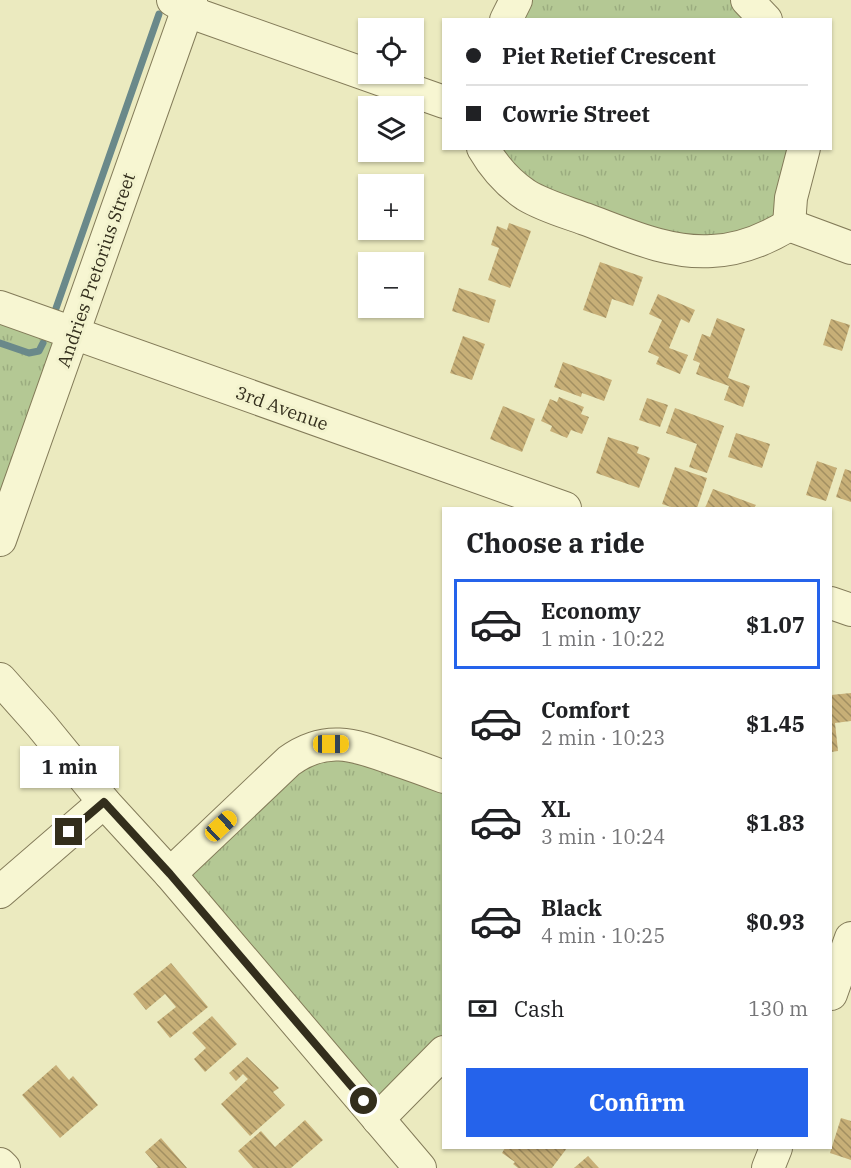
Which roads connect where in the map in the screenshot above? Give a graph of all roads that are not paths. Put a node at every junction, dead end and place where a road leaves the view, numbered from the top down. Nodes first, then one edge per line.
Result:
1 (516, 0) edge
2 (747, 0) edge
3 (184, 3) edge
4 (507, 18) edge
5 (764, 18) edge
6 (442, 101) edge
7 (484, 150) edge
8 (803, 150) edge
9 (789, 225) junction
10 (851, 248) edge
11 (0, 307) edge
12 (73, 334) junction
13 (562, 507) edge
14 (0, 540) edge
15 (832, 603) edge
16 (851, 610) edge
17 (0, 680) edge
18 (442, 776) edge
19 (104, 802) junction
20 (170, 874) junction
21 (0, 892) edge
22 (851, 938) edge
23 (832, 991) edge
24 (442, 1054) edge
25 (378, 1119) junction
26 (776, 1149) edge
27 (0, 1164) edge
28 (4, 1168) edge
29 (420, 1168) edge
30 (768, 1168) edge

1 - 4 street
2 - 5 street
3 - 6 street
3 - 12 street, Andries Pretorius Street
7 - 9 street
8 - 9 street
9 - 10 street
11 - 12 street, 3rd Avenue
12 - 13 street, 3rd Avenue
12 - 14 street, Andries Pretorius Street
15 - 16 street
17 - 19 street
18 - 20 street
19 - 20 street
19 - 21 street
20 - 25 street
22 - 23 street
24 - 25 street
25 - 29 street
26 - 30 street
27 - 28 street

